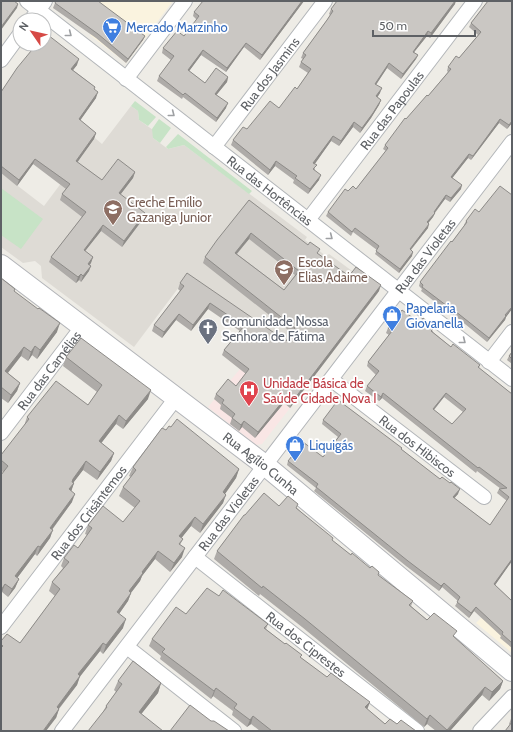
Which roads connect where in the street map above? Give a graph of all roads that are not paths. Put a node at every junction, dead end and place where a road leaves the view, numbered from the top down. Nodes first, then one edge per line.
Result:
1 (27, 1) edge
2 (185, 1) edge
3 (325, 1) edge
4 (475, 1) edge
5 (38, 10) edge
6 (12, 45) edge
7 (1, 60) edge
8 (126, 78) junction
9 (512, 142) edge
10 (214, 147) junction
11 (308, 220) junction
12 (1, 265) edge
13 (399, 291) junction
14 (82, 327) junction
15 (512, 332) edge
16 (489, 362) junction
17 (512, 379) edge
18 (332, 380) junction
19 (176, 398) junction
20 (1, 433) edge
21 (266, 466) junction
22 (484, 497) dead end
23 (195, 557) junction
24 (1, 627) edge
25 (126, 647) junction
26 (512, 671) edge
27 (512, 697) edge
28 (62, 731) edge
29 (234, 731) edge
30 (417, 731) edge
31 (480, 731) edge

1 - 5 street, Rua das Hortências
2 - 8 street
3 - 10 street, Rua dos Jasmins
4 - 11 street, Rua das Papoulas
5 -> 8 street, Rua das Hortências
6 - 7 street
8 -> 10 street, Rua das Hortências
9 - 13 street, Rua das Violetas
10 - 11 street, Rua das Hortências
11 -> 13 street, Rua das Hortências
12 - 14 main road, Rua Agílio Cunha
13 -> 16 street, Rua das Hortências
13 - 18 street, Rua das Violetas
14 - 19 main road, Rua Agílio Cunha
14 - 20 street, Rua das Camélias
15 - 16 street
16 - 17 street, Rua das Hortências
18 - 21 street, Rua das Violetas
18 - 22 street, Rua dos Hibiscos
19 - 21 main road, Rua Agílio Cunha
19 - 24 street, Rua dos Crisântemos
21 - 23 street, Rua das Violetas
21 - 26 main road, Rua Agílio Cunha
23 - 25 street, Rua das Violetas
23 - 30 street, Rua dos Ciprestes
25 - 28 street, Rua das Violetas
25 - 29 street
27 - 31 street

